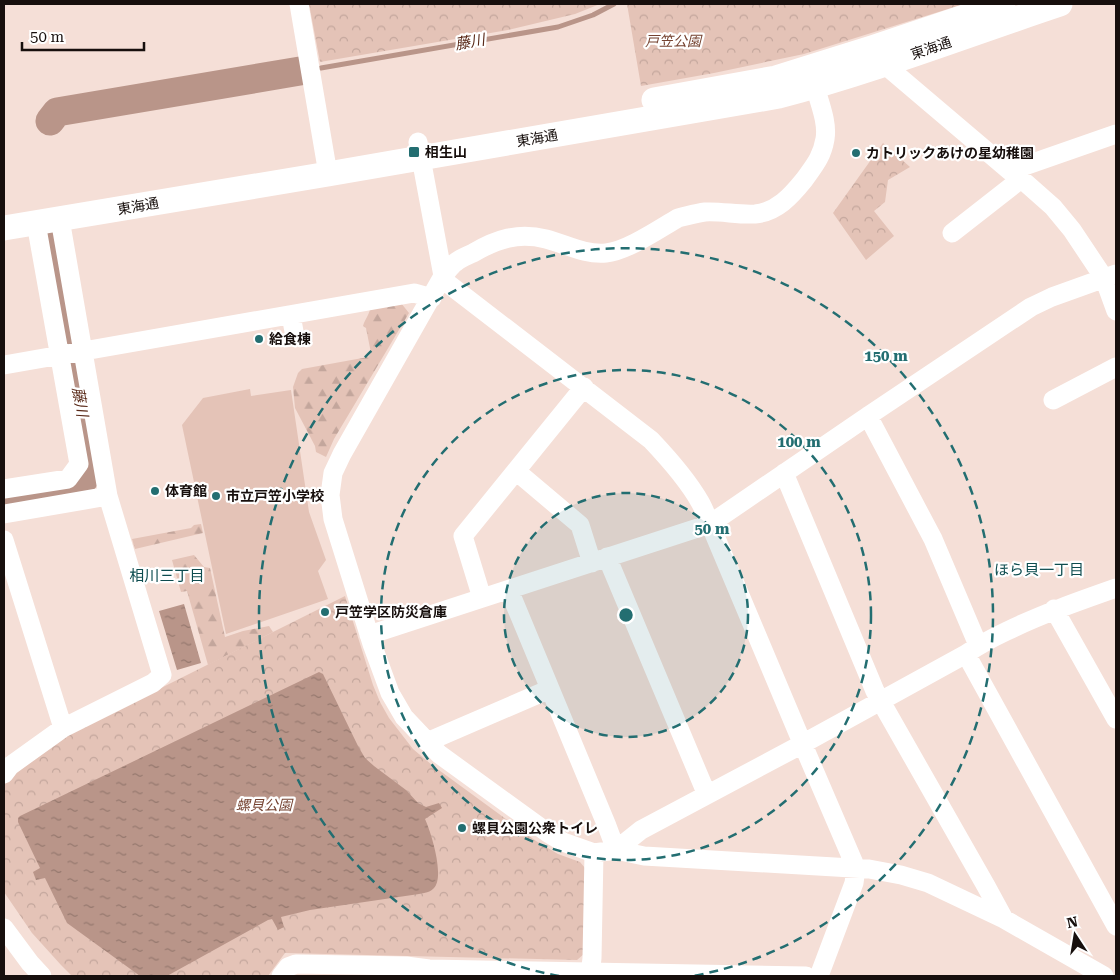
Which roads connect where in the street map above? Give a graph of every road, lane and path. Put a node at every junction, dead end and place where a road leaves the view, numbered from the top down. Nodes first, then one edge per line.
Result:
1 (299, 4) edge
2 (1003, 4) edge
3 (1060, 4) edge
4 (884, 64) junction
5 (815, 86) junction
6 (1116, 134) edge
7 (420, 150) junction
8 (326, 166) junction
9 (1016, 175) junction
10 (4, 212) edge
11 (60, 219) junction
12 (36, 223) junction
13 (4, 228) edge
14 (952, 233) dead end
15 (1110, 276) edge
16 (442, 278) junction
17 (432, 298) junction
18 (1116, 311) edge
19 (291, 315) junction
20 (295, 337) dead end
21 (72, 353) junction
22 (4, 365) edge
23 (1116, 367) edge
24 (584, 387) junction
25 (1053, 400) dead end
26 (868, 416) junction
27 (516, 471) junction
28 (784, 473) junction
29 (4, 488) edge
30 (108, 496) junction
31 (4, 514) edge
32 (710, 524) junction
33 (4, 540) edge
34 (599, 560) junction
35 (1116, 588) edge
36 (509, 590) junction
37 (482, 598) junction
38 (1054, 609) junction
39 (369, 635) junction
40 (972, 650) junction
41 (550, 689) junction
42 (881, 701) junction
43 (1115, 713) edge
44 (63, 728) junction
45 (427, 742) junction
46 (803, 744) junction
47 (4, 774) edge
48 (707, 795) junction
49 (616, 850) junction
50 (594, 853) junction
51 (856, 868) junction
52 (1004, 919) junction
53 (1116, 926) edge
54 (4, 931) edge
55 (426, 973) edge
56 (590, 974) edge
57 (42, 976) edge
58 (281, 976) edge
59 (806, 976) edge
60 (819, 976) edge
61 (1104, 976) edge

1 - 8 street
2 - 7 main road, 東海通
3 - 4 main road, 東海通
4 - 5 main road, 東海通
4 - 9 street
5 - 7 main road, 東海通
5 - 16 street
6 - 9 street
7 - 8 main road, 東海通
7 - 16 street
8 - 10 main road, 東海通
8 - 11 main road, 東海通
9 - 14 street
9 - 15 street
11 - 12 main road, 東海通
11 - 21 street
12 - 13 main road, 東海通
12 - 21 street
15 - 18 street
15 - 26 street
16 - 17 street
16 - 24 street
17 - 19 street
17 - 39 street
19 - 20 street
19 - 21 street
21 - 22 street
21 - 29 street
21 - 30 street
23 - 25 street
24 - 27 street
24 - 32 street
26 - 28 street
26 - 40 street
27 - 34 street
27 - 37 street
28 - 32 street
28 - 42 street
30 - 31 street
30 - 44 street
32 - 34 street
32 - 46 street
33 - 44 street
34 - 36 street
34 - 48 street
35 - 38 street
36 - 37 street
36 - 41 street
37 - 39 street
38 - 40 street
38 - 43 street
39 - 45 street
40 - 42 street
40 - 53 street
41 - 45 street
41 - 49 street
42 - 46 street
42 - 52 street
44 - 47 street
45 - 50 street
46 - 48 street
46 - 51 street
48 - 49 street
49 - 50 street
49 - 51 street
50 - 56 street
51 - 52 street
51 - 60 street
52 - 61 street
54 - 57 street
55 - 56 street
55 - 58 street
56 - 59 street

